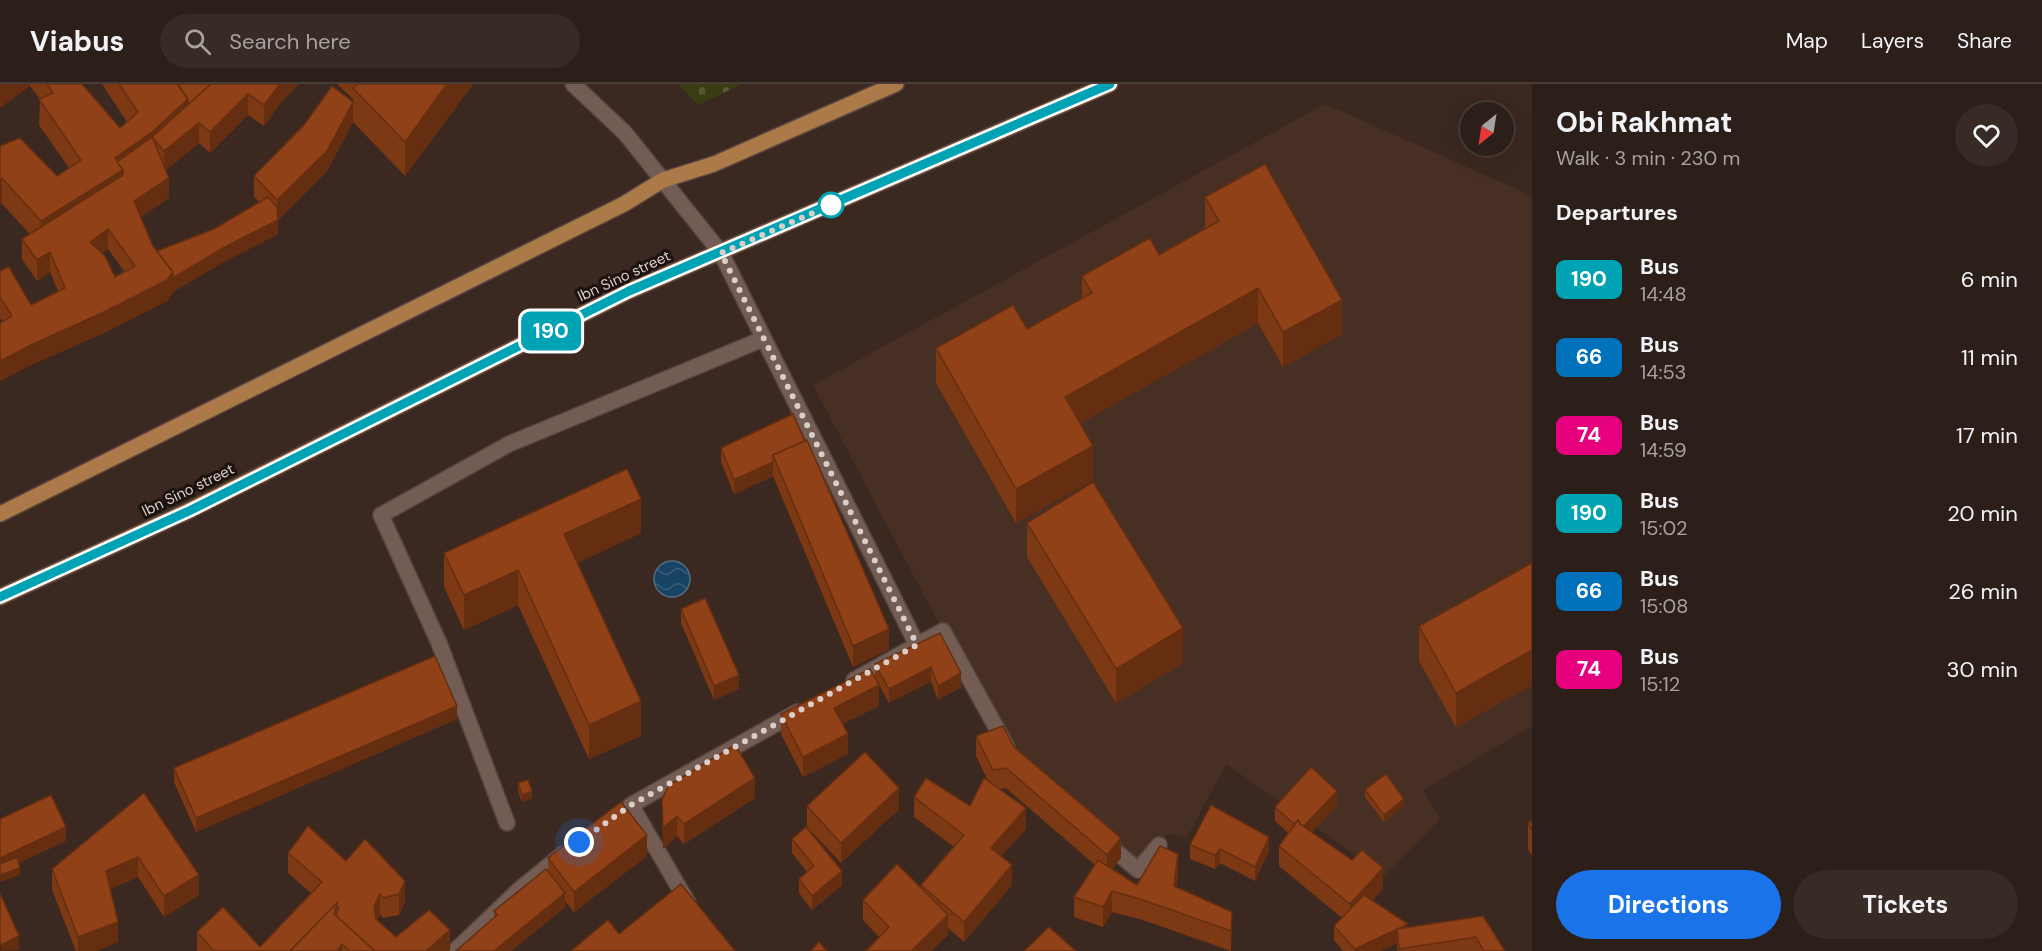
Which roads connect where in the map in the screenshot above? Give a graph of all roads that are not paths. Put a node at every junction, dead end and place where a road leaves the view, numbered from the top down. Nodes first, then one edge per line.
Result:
1 (573, 84) edge
2 (896, 84) edge
3 (1110, 84) edge
4 (663, 180) junction
5 (721, 253) junction
6 (763, 339) junction
7 (0, 514) edge
8 (0, 597) edge
9 (917, 645) junction
10 (836, 690) edge
11 (806, 707) edge
12 (1012, 757) edge
13 (507, 822) dead end
14 (1096, 834) edge
15 (579, 842) edge
16 (1159, 845) edge
17 (697, 915) edge
18 (456, 951) edge

1 - 4 street
2 - 4 main road
3 - 5 main road, Ibn Sino street
4 - 5 street
4 - 7 main road
5 - 6 street
5 - 8 main road, Ibn Sino street
6 - 9 street
6 - 13 street
9 - 10 street
9 - 12 street
11 - 17 street
14 - 16 street
15 - 18 street

